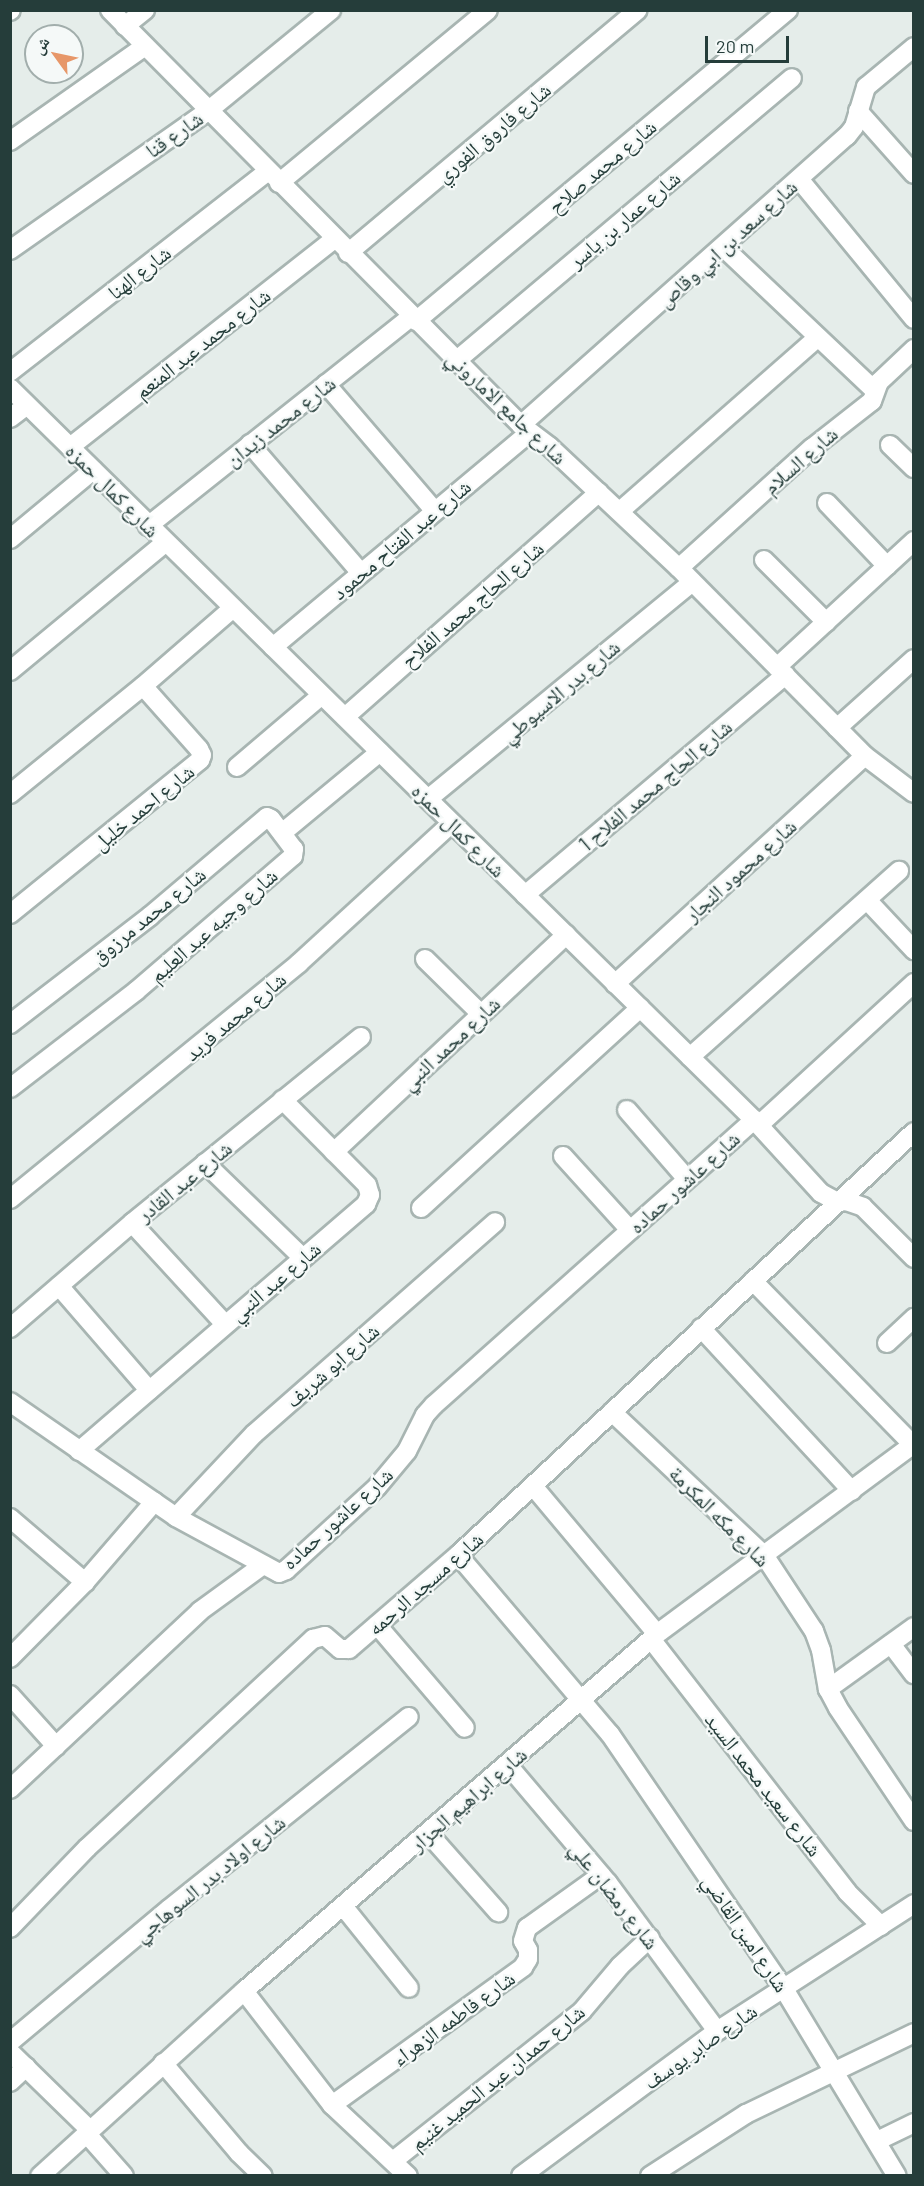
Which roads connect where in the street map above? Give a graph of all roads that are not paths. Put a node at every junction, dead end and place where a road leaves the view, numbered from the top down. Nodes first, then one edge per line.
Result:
1 (110, 10) edge
2 (145, 10) edge
3 (331, 10) edge
4 (488, 10) edge
5 (638, 10) edge
6 (788, 10) edge
7 (125, 26) junction
8 (145, 46) junction
9 (914, 47) edge
10 (792, 78) dead end
11 (209, 110) junction
12 (858, 111) junction
13 (10, 141) edge
14 (914, 174) edge
15 (274, 177) junction
16 (799, 179) junction
17 (334, 239) junction
18 (723, 247) junction
19 (10, 250) edge
20 (348, 253) junction
21 (414, 318) junction
22 (914, 319) edge
23 (817, 338) junction
24 (914, 349) edge
25 (456, 361) junction
26 (10, 372) edge
27 (326, 384) junction
28 (10, 388) edge
29 (874, 390) junction
30 (27, 405) junction
31 (10, 418) edge
32 (526, 429) junction
33 (250, 444) junction
34 (890, 445) dead end
35 (70, 447) junction
36 (914, 468) edge
37 (93, 471) junction
38 (599, 492) junction
39 (827, 503) dead end
40 (435, 511) junction
41 (620, 511) junction
42 (148, 526) junction
43 (10, 539) edge
44 (914, 541) edge
45 (166, 542) junction
46 (764, 560) dead end
47 (887, 566) junction
48 (679, 568) junction
49 (361, 573) junction
50 (692, 582) junction
51 (232, 608) junction
52 (826, 622) junction
53 (273, 647) junction
54 (914, 659) edge
55 (10, 670) edge
56 (781, 671) junction
57 (143, 686) junction
58 (322, 695) junction
59 (345, 717) junction
60 (837, 728) junction
61 (380, 752) junction
62 (865, 756) junction
63 (237, 767) dead end
64 (913, 791) edge
65 (10, 794) edge
66 (428, 800) junction
67 (452, 823) junction
68 (282, 833) junction
69 (899, 871) dead end
70 (525, 895) junction
71 (867, 900) junction
72 (10, 914) edge
73 (566, 935) junction
74 (914, 950) edge
75 (424, 959) dead end
76 (914, 983) edge
77 (615, 984) junction
78 (640, 1008) junction
79 (481, 1014) junction
80 (10, 1024) edge
81 (361, 1036) dead end
82 (690, 1057) junction
83 (10, 1088) edge
84 (283, 1100) junction
85 (627, 1110) dead end
86 (756, 1123) junction
87 (914, 1132) edge
88 (334, 1152) junction
89 (563, 1156) dead end
90 (205, 1163) junction
91 (687, 1179) junction
92 (10, 1199) edge
93 (837, 1202) junction
94 (421, 1208) dead end
95 (495, 1222) dead end
96 (132, 1223) junction
97 (630, 1230) junction
98 (302, 1257) junction
99 (914, 1258) edge
100 (753, 1281) junction
101 (59, 1286) junction
102 (914, 1318) edge
103 (225, 1324) junction
104 (10, 1328) edge
105 (701, 1328) junction
106 (887, 1343) dead end
107 (149, 1390) junction
108 (10, 1402) edge
109 (612, 1412) junction
110 (913, 1445) edge
111 (79, 1451) junction
112 (533, 1486) junction
113 (852, 1491) junction
114 (154, 1502) junction
115 (176, 1517) junction
116 (10, 1518) edge
117 (458, 1555) junction
118 (764, 1555) junction
119 (263, 1565) junction
120 (85, 1582) junction
121 (377, 1625) junction
122 (914, 1627) edge
123 (654, 1636) junction
124 (891, 1644) junction
125 (10, 1658) edge
126 (914, 1674) edge
127 (828, 1689) junction
128 (10, 1695) edge
129 (582, 1698) junction
130 (409, 1717) dead end
131 (465, 1728) dead end
132 (56, 1746) junction
133 (507, 1764) junction
134 (10, 1789) edge
135 (914, 1821) edge
136 (428, 1833) junction
137 (601, 1875) junction
138 (914, 1904) edge
139 (343, 1906) junction
140 (498, 1912) dead end
141 (881, 1926) junction
142 (10, 1928) edge
143 (650, 1938) junction
144 (409, 1988) dead end
145 (784, 1989) junction
146 (244, 1991) junction
147 (717, 2031) junction
148 (914, 2034) edge
149 (10, 2042) edge
150 (10, 2052) edge
151 (163, 2063) junction
152 (26, 2067) junction
153 (836, 2072) junction
154 (10, 2082) edge
155 (332, 2105) junction
156 (914, 2123) edge
157 (87, 2131) junction
158 (877, 2141) junction
159 (393, 2162) junction
160 (40, 2175) edge
161 (124, 2175) edge
162 (263, 2175) edge
163 (408, 2175) edge
164 (521, 2175) edge
165 (650, 2175) edge
166 (897, 2175) edge

1 - 7 street, شارع جامع الاماروني
2 - 7 street
3 - 11 street, شارع قنا
4 - 15 street, شارع الهنا
5 - 20 street, شارع فاروق الفوري
6 - 21 street, شارع محمد صلاح
7 - 8 street, شارع جامع الاماروني
8 - 11 street, شارع جامع الاماروني
8 - 13 street
9 - 12 street, شارع سعد بن ابي وقاص
10 - 25 street, شارع عمار بن ياسر
11 - 15 street, شارع جامع الاماروني
11 - 19 street, شارع قنا
12 - 14 street
12 - 16 street, شارع سعد بن ابي وقاص
15 - 17 street, شارع جامع الاماروني
15 - 26 street, شارع الهنا
16 - 18 street, شارع سعد بن ابي وقاص
16 - 22 street
17 - 20 street, شارع جامع الاماروني
17 - 35 street, شارع محمد عبد المنعم
18 - 23 street
18 - 32 street, شارع سعد بن ابي وقاص
20 - 21 street, شارع جامع الاماروني
21 - 25 street, شارع جامع الاماروني
21 - 27 street, شارع محمد زيدان
23 - 29 street
23 - 41 street
24 - 29 street, شارع السلام
25 - 32 street, شارع جامع الاماروني
27 - 33 street, شارع محمد زيدان
27 - 40 street
28 - 30 street, شارع كمال حمزه
29 - 48 street, شارع السلام
30 - 31 street
30 - 35 street, شارع كمال حمزه
32 - 38 street, شارع جامع الاماروني
32 - 40 street, شارع عبد الفتاح محمود
33 - 42 street, شارع محمد زيدان
33 - 49 street
34 - 36 street
35 - 37 street, شارع كمال حمزه
37 - 42 street, شارع كمال حمزه
37 - 43 street
38 - 41 street, شارع جامع الاماروني
38 - 59 street, شارع الحاج محمد الفلاح
39 - 47 street
40 - 49 street, شارع عبد الفتاح محمود
41 - 48 street, شارع جامع الاماروني
42 - 45 street, شارع كمال حمزه
44 - 47 street, شارع الحاج محمد الفلاح 1
45 - 51 street, شارع كمال حمزه
45 - 55 street
46 - 52 street
47 - 52 street, شارع الحاج محمد الفلاح 1
48 - 50 street, شارع جامع الاماروني
49 - 53 street, شارع عبد الفتاح محمود
50 - 56 street, شارع جامع الاماروني
50 - 66 street, شارع بدر الاسيوطي
51 - 53 street, شارع كمال حمزه
51 - 57 street
52 - 56 street, شارع الحاج محمد الفلاح 1
53 - 58 street, شارع كمال حمزه
54 - 60 street
56 - 60 street, شارع جامع الاماروني
56 - 70 street, شارع الحاج محمد الفلاح 1
57 - 65 street
57 - 72 street, شارع احمد خليل
58 - 59 street, شارع كمال حمزه
58 - 63 street
59 - 61 street, شارع كمال حمزه
60 - 62 street, شارع جامع الاماروني
61 - 66 street, شارع كمال حمزه
61 - 68 street
62 - 64 street, شارع جامع الاماروني
62 - 77 street, شارع محمود النجار
66 - 67 street, شارع كمال حمزه
67 - 70 street, شارع كمال حمزه
67 - 92 street, شارع محمد فريد
68 - 80 street, شارع محمد مرزوق
68 - 83 street, شارع وجيه عبد العليم
69 - 71 street
70 - 73 street, شارع كمال حمزه
71 - 74 street
71 - 82 street
73 - 77 street, شارع كمال حمزه
73 - 79 street, شارع محمد النبي
75 - 79 street
76 - 86 street, شارع عاشور حماده
77 - 78 street, شارع كمال حمزه
78 - 82 street, شارع كمال حمزه
78 - 94 street
79 - 88 street, شارع محمد النبي
81 - 84 street, شارع عبد القادر
82 - 86 street, شارع كمال حمزه
84 - 88 street, شارع عبد النبي
84 - 90 street, شارع عبد القادر
85 - 91 street
86 - 91 street, شارع عاشور حماده
86 - 93 street, شارع كمال حمزه
87 - 93 street, شارع مسجد الرحمه
88 - 98 street, شارع عبد النبي
89 - 97 street
90 - 96 street, شارع عبد القادر
90 - 98 street
91 - 97 street, شارع عاشور حماده
93 - 99 street, شارع كمال حمزه
93 - 100 street, شارع مسجد الرحمه
95 - 115 street, شارع ابو شريف
96 - 101 street, شارع عبد القادر
96 - 103 street
97 - 119 street, شارع عاشور حماده
98 - 103 street, شارع عبد النبي
100 - 105 street, شارع مسجد الرحمه
100 - 110 street
101 - 104 street, شارع عبد القادر
101 - 107 street
102 - 106 street
103 - 107 street, شارع عبد النبي
105 - 109 street, شارع مسجد الرحمه
105 - 113 street
107 - 111 street, شارع عبد النبي
108 - 111 street
109 - 112 street, شارع مسجد الرحمه
109 - 118 street, شارع مكه المكرمة
110 - 113 street, شارع ابراهيم الجزار
111 - 114 street
112 - 117 street, شارع مسجد الرحمه
112 - 123 street, شارع سعيد محمد السيد
113 - 118 street, شارع ابراهيم الجزار
114 - 115 street
114 - 120 street
115 - 119 street
116 - 120 street
117 - 121 street, شارع مسجد الرحمه
117 - 129 street, شارع امين القاضي
118 - 123 street, شارع ابراهيم الجزار
118 - 127 street, شارع مكه المكرمة
119 - 132 street, شارع عاشور حماده
120 - 125 street
121 - 131 street
121 - 142 street, شارع مسجد الرحمه
122 - 124 street
123 - 129 street, شارع ابراهيم الجزار
123 - 141 street, شارع سعيد محمد السيد
124 - 126 street
124 - 127 street
127 - 135 street, شارع مكه المكرمة
128 - 132 street
129 - 133 street, شارع ابراهيم الجزار
129 - 145 street, شارع امين القاضي
130 - 149 street, شارع اولاد بدر السوهاجي
132 - 134 street, شارع عاشور حماده
133 - 136 street, شارع ابراهيم الجزار
133 - 137 street, شارع رمضان علي
136 - 139 street, شارع ابراهيم الجزار
136 - 140 street
137 - 143 street, شارع رمضان علي
137 - 155 street, شارع فاطمه الزهراء
138 - 141 street, شارع صابر يوسف
139 - 144 street
139 - 146 street, شارع ابراهيم الجزار
141 - 145 street, شارع صابر يوسف
143 - 147 street, شارع رمضان علي
143 - 159 street, شارع حمدان عبد الحميد غنيم
145 - 147 street, شارع صابر يوسف
145 - 153 street, شارع امين القاضي
146 - 151 street, شارع ابراهيم الجزار
146 - 155 street
147 - 164 street, شارع صابر يوسف
148 - 153 street
150 - 152 street
151 - 157 street, شارع ابراهيم الجزار
151 - 162 street
152 - 154 street
152 - 157 street
153 - 158 street, شارع امين القاضي
153 - 165 street
155 - 159 street
156 - 158 street
157 - 160 street, شارع ابراهيم الجزار
157 - 161 street
158 - 166 street, شارع امين القاضي
159 - 163 street

